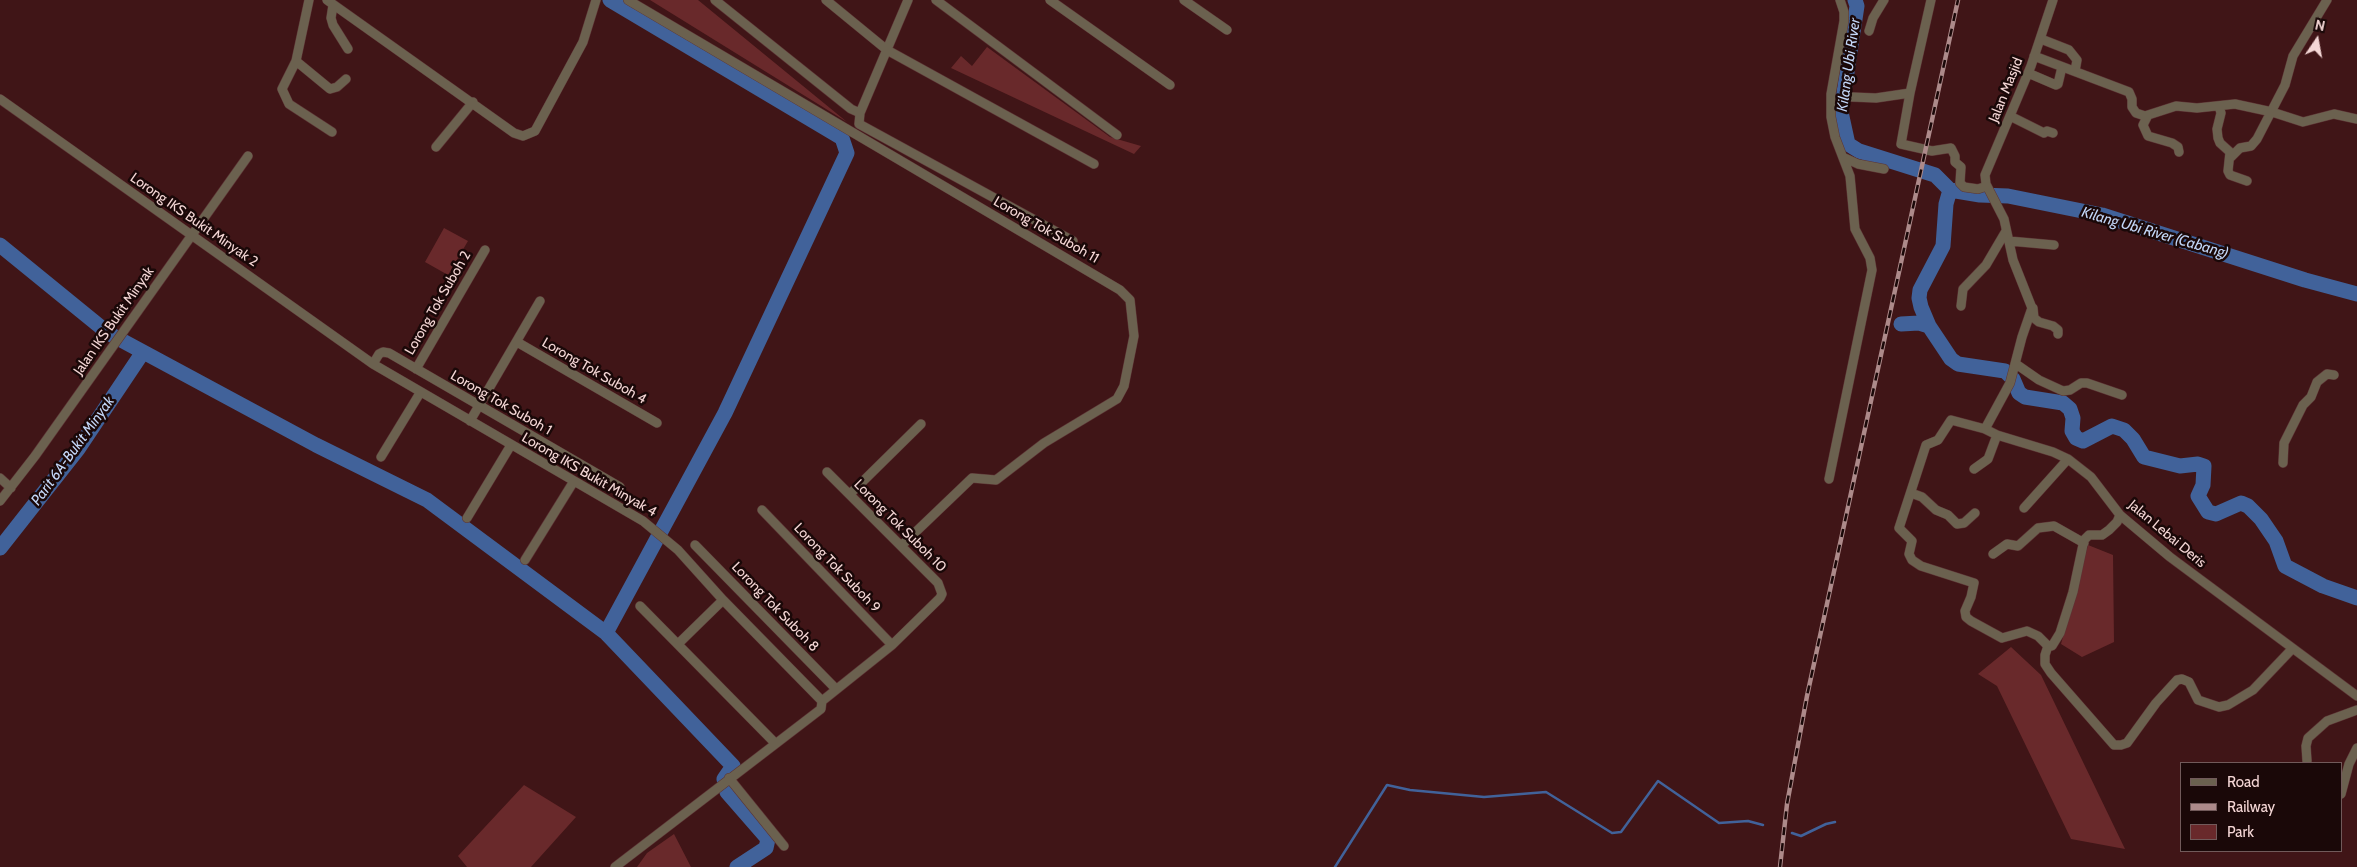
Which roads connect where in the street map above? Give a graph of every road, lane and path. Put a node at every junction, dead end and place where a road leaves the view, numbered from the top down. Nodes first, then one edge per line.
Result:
1 (308, 0) edge
2 (596, 0) edge
3 (628, 0) edge
4 (715, 0) edge
5 (826, 0) edge
6 (908, 0) edge
7 (936, 0) edge
8 (1050, 0) edge
9 (1184, 0) edge
10 (1840, 0) edge
11 (1884, 0) edge
12 (1931, 0) edge
13 (2053, 0) edge
14 (2327, 0) edge
15 (330, 3) edge
16 (1227, 30) dead end
17 (1869, 31) dead end
18 (2041, 39) junction
19 (348, 49) dead end
20 (887, 50) junction
21 (2034, 56) junction
22 (296, 61) junction
23 (2062, 67) junction
24 (2075, 72) junction
25 (2028, 73) junction
26 (346, 80) dead end
27 (1170, 85) dead end
28 (1910, 94) junction
29 (1852, 97) dead end
30 (0, 99) edge
31 (473, 102) junction
32 (2219, 106) junction
33 (2272, 112) junction
34 (860, 113) junction
35 (2148, 115) junction
36 (2010, 116) junction
37 (2357, 119) edge
38 (332, 132) dead end
39 (2053, 132) dead end
40 (1117, 135) dead end
41 (436, 147) dead end
42 (2179, 152) dead end
43 (248, 156) dead end
44 (2230, 157) junction
45 (1844, 158) junction
46 (1094, 164) dead end
47 (1884, 169) dead end
48 (2246, 181) dead end
49 (1988, 187) junction
50 (2006, 231) junction
51 (192, 235) junction
52 (1074, 241) dead end
53 (2008, 241) junction
54 (2054, 245) dead end
55 (485, 250) dead end
56 (540, 301) dead end
57 (1961, 306) dead end
58 (2032, 308) junction
59 (2058, 334) dead end
60 (517, 342) junction
61 (373, 364) junction
62 (2015, 366) junction
63 (416, 370) junction
64 (2334, 375) dead end
65 (420, 393) junction
66 (2122, 395) dead end
67 (480, 406) junction
68 (470, 421) junction
69 (657, 423) dead end
70 (921, 424) dead end
71 (1985, 429) junction
72 (1997, 436) junction
73 (511, 445) junction
74 (382, 457) dead end
75 (2068, 459) junction
76 (2283, 463) dead end
77 (1974, 469) dead end
78 (827, 472) dead end
79 (0, 478) edge
80 (1829, 479) dead end
81 (574, 481) junction
82 (620, 487) dead end
83 (10, 488) junction
84 (1911, 493) junction
85 (850, 494) junction
86 (0, 501) edge
87 (2024, 508) dead end
88 (762, 510) dead end
89 (1975, 513) dead end
90 (2120, 515) junction
91 (467, 518) dead end
92 (2084, 543) junction
93 (695, 545) dead end
94 (901, 546) junction
95 (1993, 554) dead end
96 (525, 560) dead end
97 (723, 600) junction
98 (640, 606) dead end
99 (678, 644) junction
100 (892, 645) junction
101 (2048, 646) junction
102 (2292, 649) junction
103 (836, 689) junction
104 (2357, 696) edge
105 (822, 705) junction
106 (2357, 710) edge
107 (775, 743) junction
108 (2357, 748) edge
109 (2306, 761) dead end
110 (725, 781) junction
111 (2342, 790) edge
112 (784, 846) dead end
113 (616, 867) edge

1 - 22 street
2 - 31 street
3 - 94 street, Lorong Tok Suboh 11
4 - 34 street
5 - 20 street
6 - 20 street
7 - 40 street
8 - 27 street
9 - 16 street
10 - 45 street
11 - 17 street
12 - 28 street
13 - 18 street, Jalan Masjid
14 - 33 street
15 - 19 street
15 - 31 street
18 - 21 street, Jalan Masjid
18 - 24 street
20 - 34 street
20 - 46 street
21 - 23 street
21 - 25 street, Jalan Masjid
22 - 26 street
22 - 38 street
23 - 24 street
23 - 25 street
24 - 35 street
25 - 36 street, Jalan Masjid
28 - 29 street
28 - 49 street
30 - 51 street, Lorong IKS Bukit Minyak 2
31 - 41 street
32 - 33 street
32 - 35 street
32 - 44 street
33 - 37 street
33 - 44 street
34 - 52 street
35 - 42 street
36 - 39 street
36 - 49 street, Jalan Masjid
43 - 51 street, Jalan IKS Bukit Minyak
44 - 48 street
45 - 47 street
45 - 80 street
49 - 50 street
50 - 53 street
50 - 57 street
51 - 61 street, Lorong IKS Bukit Minyak 2
51 - 83 street, Jalan IKS Bukit Minyak
53 - 54 street
53 - 58 street
55 - 63 street, Lorong Tok Suboh 2
56 - 60 street
58 - 59 street
58 - 62 street
60 - 67 street
60 - 69 street, Lorong Tok Suboh 4
61 - 63 street, Lorong Tok Suboh 1
61 - 65 street, Lorong IKS Bukit Minyak 4
62 - 66 street
62 - 71 street
63 - 67 street, Lorong Tok Suboh 1
64 - 76 street
65 - 68 street, Lorong IKS Bukit Minyak 4
65 - 74 street
67 - 68 street
67 - 82 street, Lorong Tok Suboh 1
68 - 73 street, Lorong IKS Bukit Minyak 4
70 - 85 street
71 - 72 street, Jalan Lebai Deris
71 - 84 street, Jalan Lebai Deris
72 - 75 street, Jalan Lebai Deris
72 - 77 street
73 - 81 street, Lorong IKS Bukit Minyak 4
73 - 91 street
75 - 87 street
75 - 90 street, Jalan Lebai Deris
78 - 85 street, Lorong Tok Suboh 10
79 - 83 street
81 - 96 street
81 - 97 street, Lorong IKS Bukit Minyak 4
83 - 86 street, Jalan IKS Bukit Minyak
84 - 89 street
84 - 101 street
85 - 94 street, Lorong Tok Suboh 10
88 - 100 street, Lorong Tok Suboh 9
90 - 92 street
90 - 102 street, Jalan Lebai Deris
92 - 95 street
92 - 101 street
93 - 103 street, Lorong Tok Suboh 8
94 - 100 street, Lorong Tok Suboh 10
97 - 99 street
97 - 105 street, Lorong IKS Bukit Minyak 4
98 - 99 street
99 - 107 street
100 - 103 street, Lorong Tok Suboh 10
101 - 102 street
102 - 104 street, Jalan Lebai Deris
103 - 105 street, Lorong Tok Suboh 10
105 - 107 street, Lorong Tok Suboh 10
106 - 109 street
107 - 110 street, Lorong Tok Suboh 10
108 - 111 street
110 - 112 street
110 - 113 street, Lorong Tok Suboh 10

